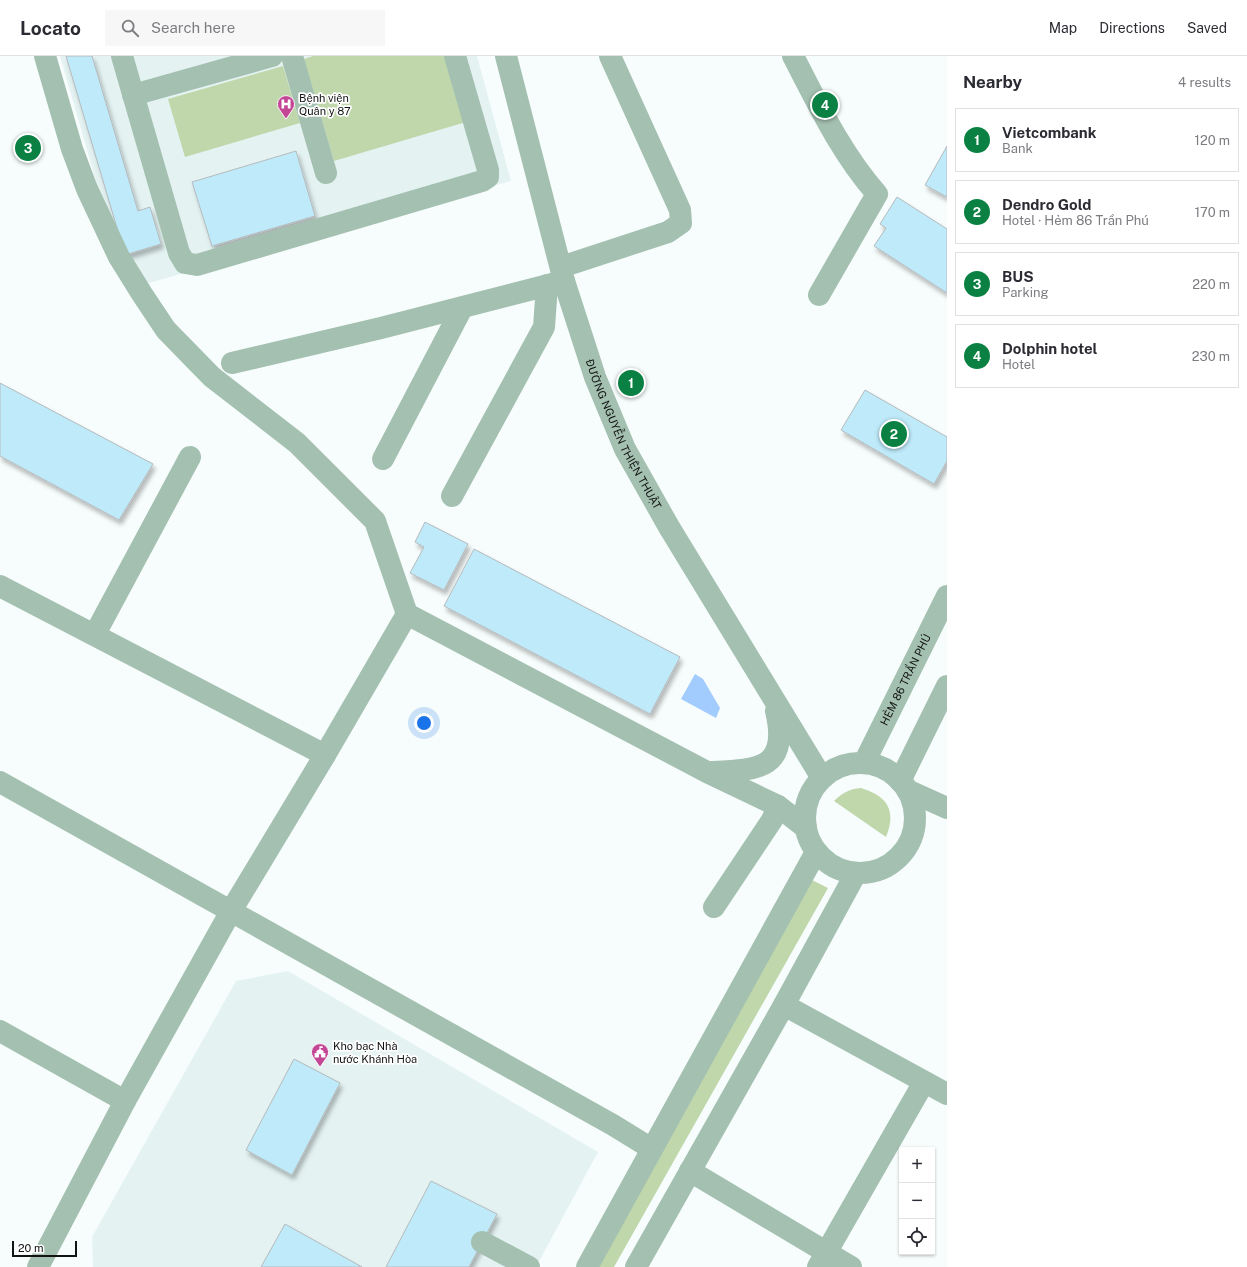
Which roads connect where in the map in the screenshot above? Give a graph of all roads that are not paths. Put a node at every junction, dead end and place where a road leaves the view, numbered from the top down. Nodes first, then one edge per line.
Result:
1 (45, 56) edge
2 (122, 56) edge
3 (272, 56) edge
4 (292, 56) edge
5 (455, 56) edge
6 (506, 56) edge
7 (610, 56) edge
8 (793, 56) edge
9 (133, 95) junction
10 (326, 173) dead end
11 (557, 278) junction
12 (819, 295) dead end
13 (462, 308) junction
14 (232, 363) dead end
15 (190, 457) dead end
16 (383, 459) dead end
17 (452, 496) dead end
18 (0, 586) edge
19 (947, 596) edge
20 (407, 614) junction
21 (95, 634) junction
22 (947, 686) edge
23 (774, 702) junction
24 (325, 755) junction
25 (864, 763) junction
26 (707, 772) junction
27 (822, 778) junction
28 (0, 782) edge
29 (903, 785) junction
30 (778, 806) junction
31 (947, 808) edge
32 (806, 828) junction
33 (816, 852) junction
34 (856, 873) junction
35 (714, 907) dead end
36 (231, 911) junction
37 (784, 1005) junction
38 (0, 1030) edge
39 (924, 1082) junction
40 (947, 1094) edge
41 (125, 1101) junction
42 (652, 1149) junction
43 (690, 1171) junction
44 (482, 1242) dead end
45 (822, 1260) edge
46 (38, 1267) edge
47 (529, 1267) edge
48 (587, 1267) edge
49 (636, 1267) edge
50 (851, 1267) edge

1 - 20 street
2 - 9 street
3 - 9 street
4 - 10 street
5 - 9 street
6 - 11 street, ĐƯỜNG NGUYỄN THIỆN THUẬT
7 - 11 street
8 - 12 street
11 - 13 street
11 - 17 street
11 - 23 street, ĐƯỜNG NGUYỄN THIỆN THUẬT
13 - 14 street
13 - 16 street
15 - 21 street
18 - 21 street
19 - 25 street, HẺM 86 TRẦN PHÚ
20 - 24 street
20 - 26 street
21 - 24 street
22 - 29 street
23 - 26 street
23 - 27 street, ĐƯỜNG NGUYỄN THIỆN THUẬT
24 - 36 street
25 - 27 street
25 - 29 street
26 - 30 street
27 - 32 street
28 - 36 street
29 - 31 street
29 - 34 street
30 - 32 street
30 - 35 street
32 - 33 street
33 - 34 street
33 - 42 street
34 - 37 street
36 - 41 street
36 - 42 street
37 - 39 street
37 - 43 street
38 - 41 street
39 - 40 street
39 - 45 street
41 - 46 street
42 - 48 street
43 - 45 street
43 - 49 street
44 - 47 street
45 - 50 street

